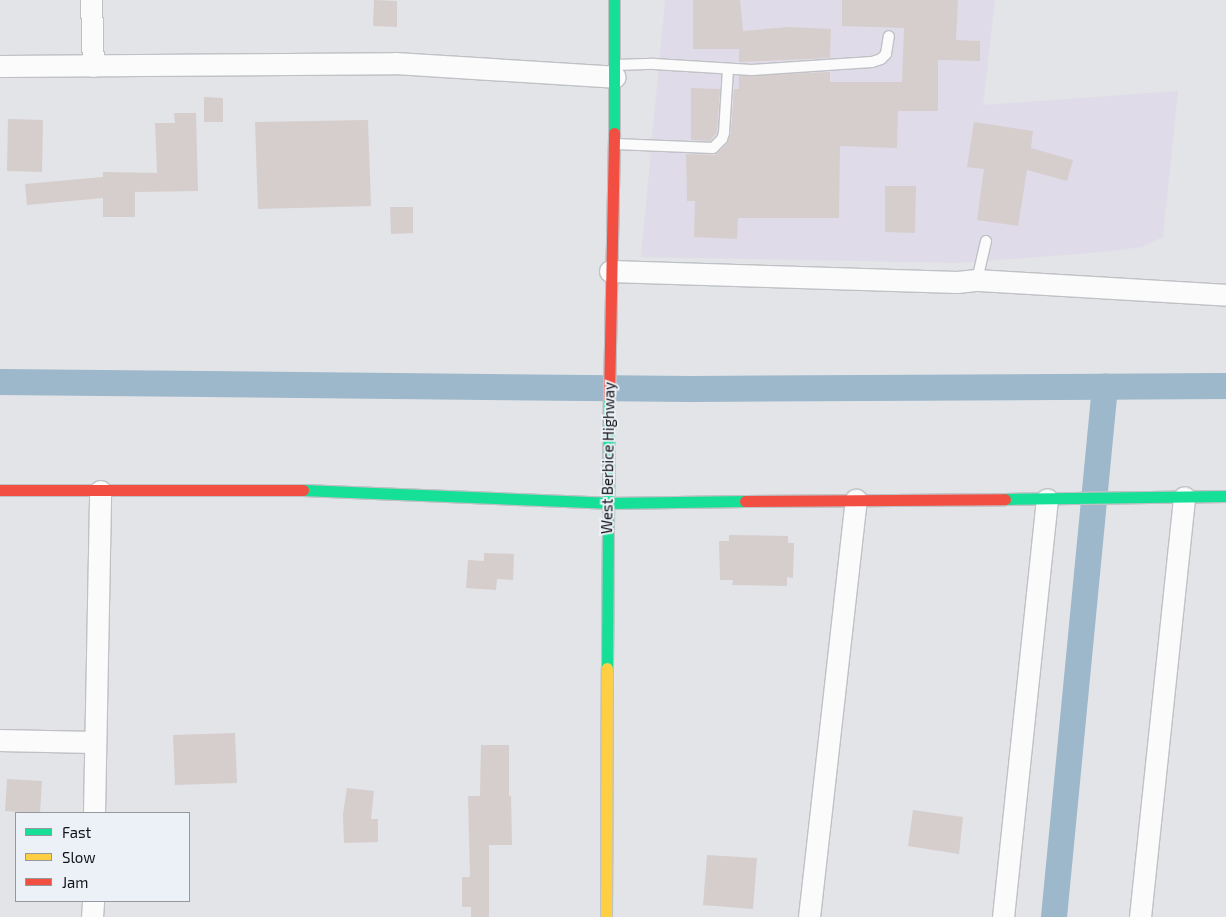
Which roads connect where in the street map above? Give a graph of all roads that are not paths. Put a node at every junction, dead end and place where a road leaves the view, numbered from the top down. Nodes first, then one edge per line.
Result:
1 (91, 0) edge
2 (614, 0) edge
3 (888, 36) dead end
4 (0, 66) edge
5 (93, 66) junction
6 (728, 69) junction
7 (615, 71) junction
8 (614, 144) junction
9 (986, 240) dead end
10 (610, 272) junction
11 (977, 280) junction
12 (1218, 294) edge
13 (0, 490) edge
14 (100, 491) junction
15 (1226, 496) edge
16 (1184, 497) junction
17 (1047, 499) junction
18 (856, 500) junction
19 (607, 503) junction
20 (0, 740) edge
21 (95, 742) junction
22 (94, 812) edge
23 (92, 902) edge
24 (92, 917) edge
25 (606, 917) edge
26 (809, 917) edge
27 (1003, 917) edge
28 (1140, 917) edge

1 - 5 street
2 - 7 street, West Berbice Highway
3 - 6 lane
4 - 5 street
5 - 7 street
6 - 7 lane
6 - 8 lane
7 - 8 street, West Berbice Highway
8 - 10 street, West Berbice Highway
9 - 11 lane
10 - 11 street
10 - 19 street, West Berbice Highway
11 - 12 street
13 - 14 street
14 - 19 street
14 - 21 street
15 - 16 street
16 - 17 street
16 - 28 street
17 - 18 street
17 - 27 street
18 - 19 street
18 - 26 street
19 - 25 street, West Berbice Highway
20 - 21 street
21 - 22 street
23 - 24 street

